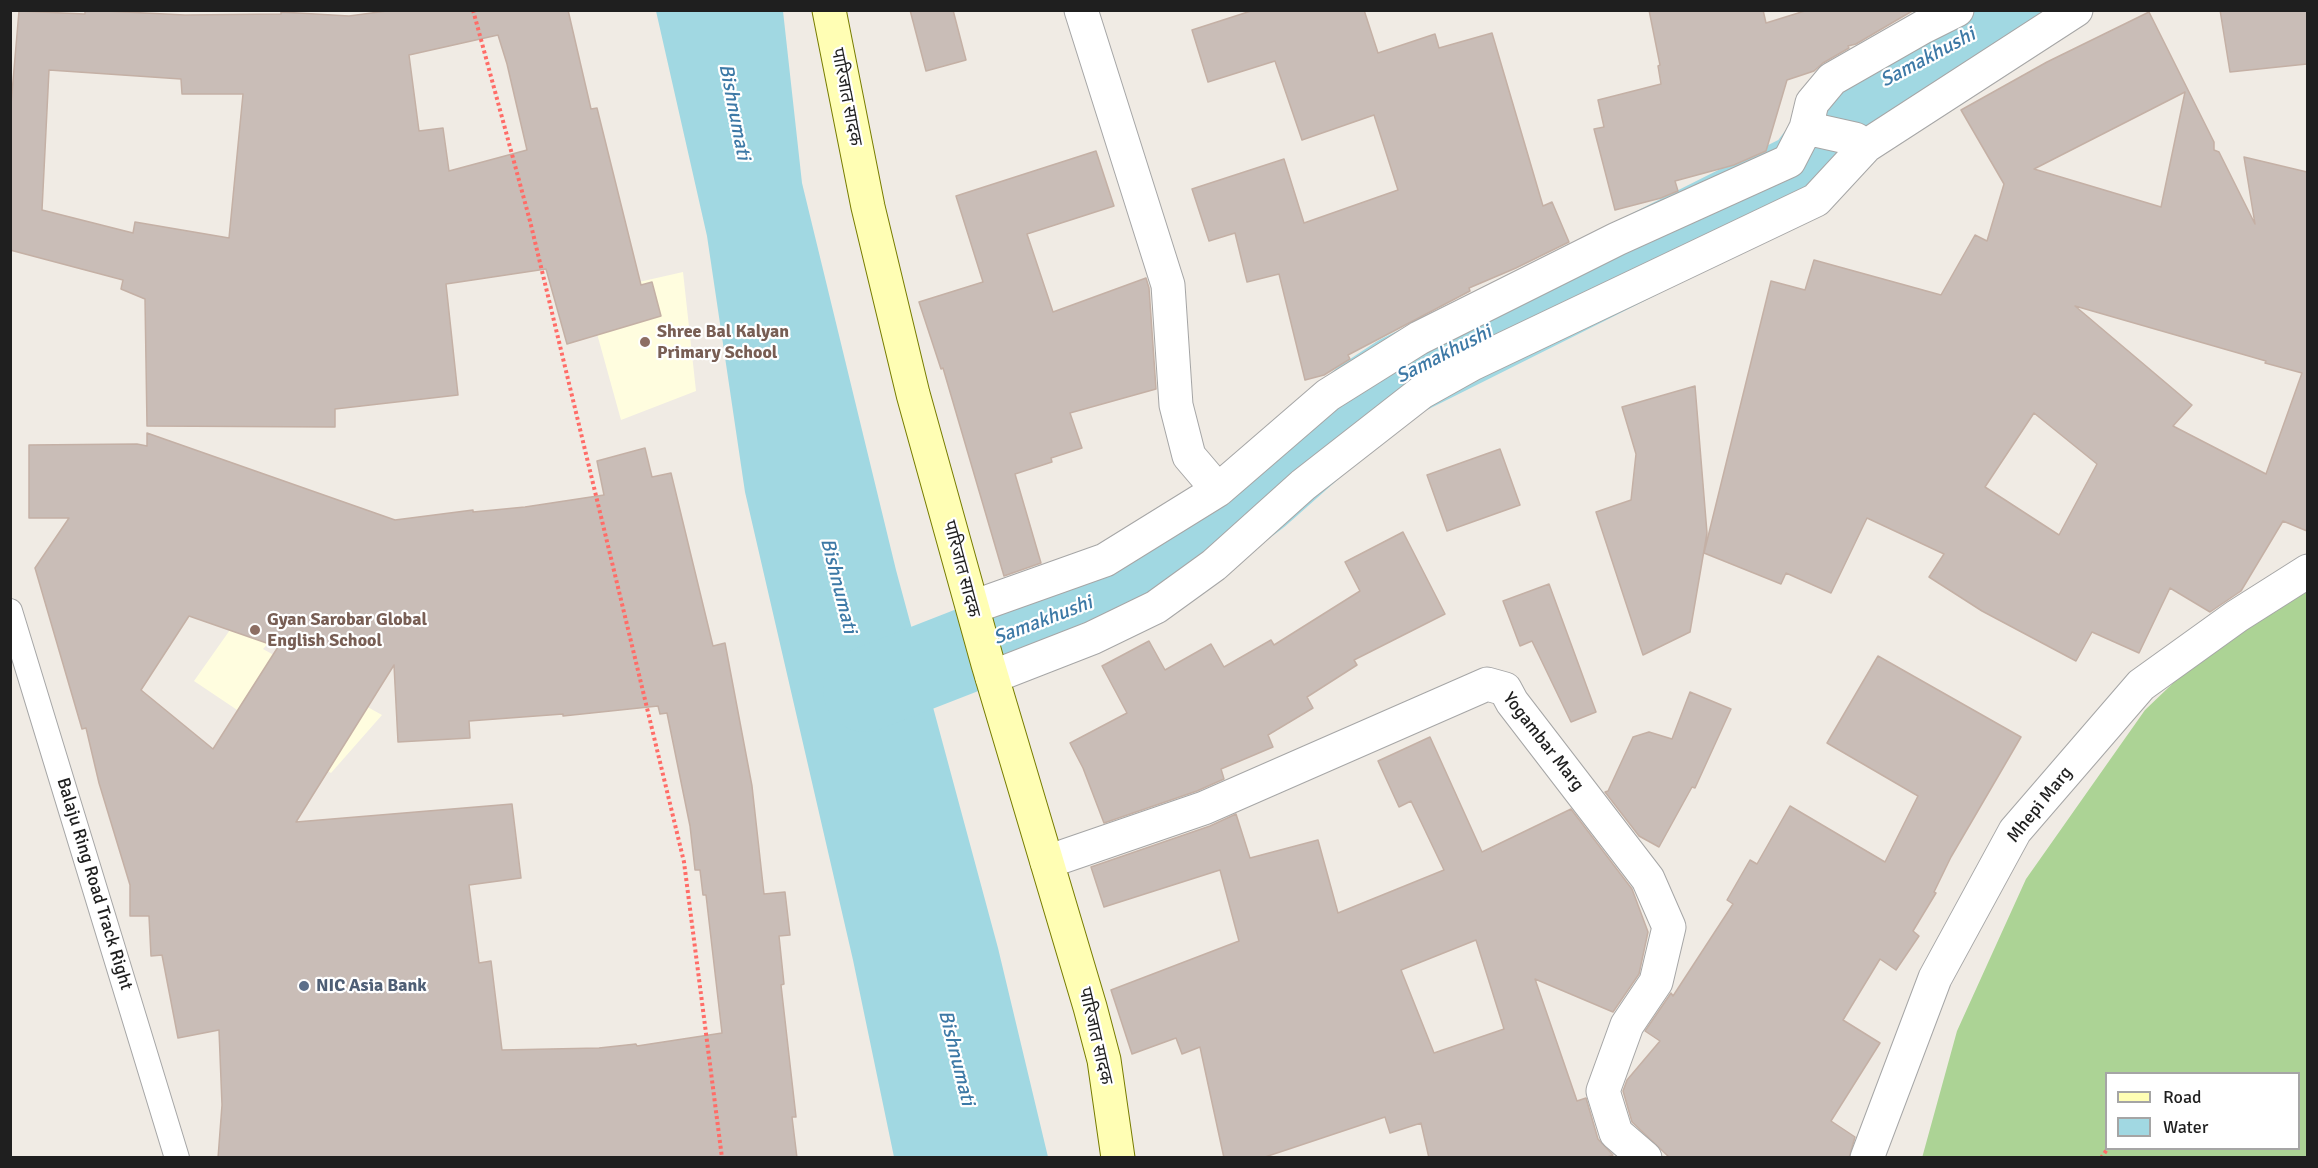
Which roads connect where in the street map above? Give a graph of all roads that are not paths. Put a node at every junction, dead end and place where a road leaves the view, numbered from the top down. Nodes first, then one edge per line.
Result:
1 (829, 10) edge
2 (1081, 10) edge
3 (1958, 10) edge
4 (2076, 10) edge
5 (1811, 129) junction
6 (1860, 143) junction
7 (1218, 490) junction
8 (2307, 571) edge
9 (973, 610) junction
10 (10, 611) edge
11 (990, 670) junction
12 (1047, 862) junction
13 (177, 1158) edge
14 (1118, 1158) edge
15 (1645, 1158) edge
16 (1867, 1158) edge

1 - 9 street, पारिजात सादक
2 - 7 street
3 - 5 street
4 - 6 street
5 - 6 street
5 - 7 street
6 - 11 street
7 - 9 street
8 - 16 street, Mhepi Marg
9 - 11 street, पारिजात सादक
10 - 13 lane, Balaju Ring Road Track Right
11 - 12 street, पारिजात सादक
12 - 14 street, पारिजात सादक
12 - 15 street, Yogambar Marg

